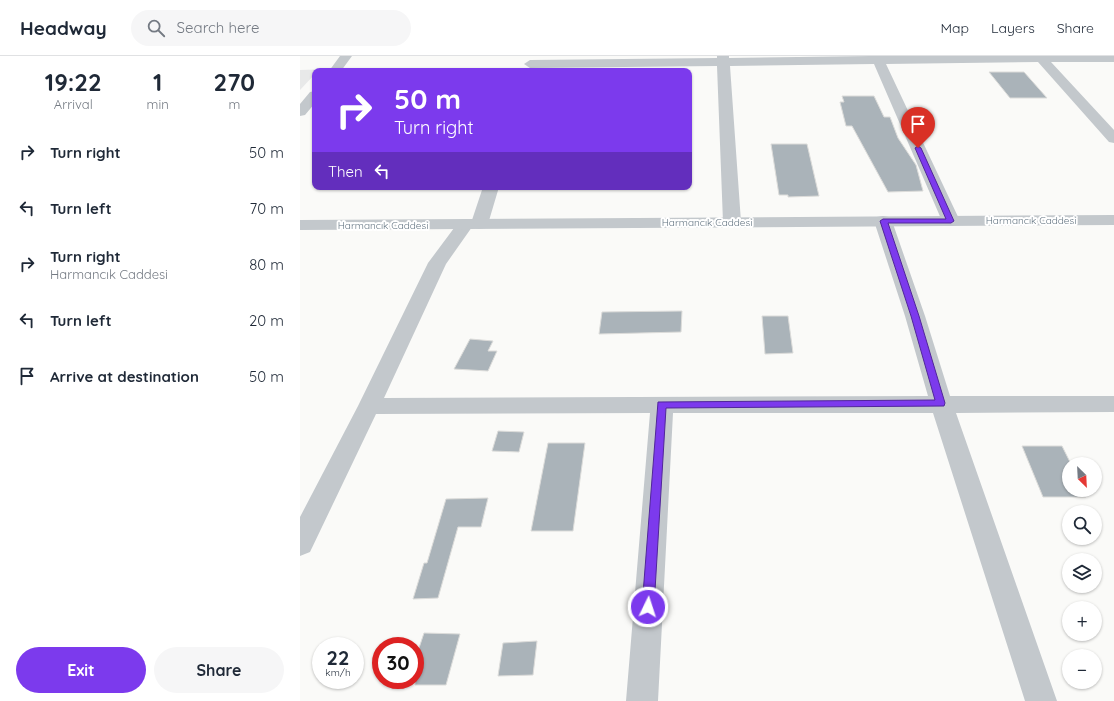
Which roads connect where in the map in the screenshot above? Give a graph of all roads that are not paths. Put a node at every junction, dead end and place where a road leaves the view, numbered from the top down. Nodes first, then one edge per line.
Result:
1 (346, 56) edge
2 (1040, 57) edge
3 (877, 58) edge
4 (1114, 58) edge
5 (723, 59) edge
6 (530, 64) edge
7 (337, 68) edge
8 (312, 98) edge
9 (300, 112) edge
10 (1114, 139) edge
11 (490, 190) edge
12 (1114, 220) edge
13 (883, 221) junction
14 (951, 221) junction
15 (732, 222) junction
16 (473, 224) junction
17 (300, 225) edge
18 (940, 403) junction
19 (1114, 404) edge
20 (662, 405) junction
21 (369, 406) junction
22 (300, 544) edge
23 (642, 701) edge
24 (1041, 701) edge

1 - 7 street
2 - 3 street
2 - 4 street
2 - 10 street
3 - 5 street
3 - 14 street
5 - 6 street
5 - 15 street
8 - 9 street
11 - 16 street
12 - 14 street, Harmancık Caddesi
13 - 14 street, Harmancık Caddesi
13 - 15 street, Harmancık Caddesi
13 - 18 street
15 - 16 street, Harmancık Caddesi
16 - 17 street, Harmancık Caddesi
16 - 21 street
18 - 19 street
18 - 20 street
18 - 24 street
20 - 21 street
20 - 23 street
21 - 22 street

